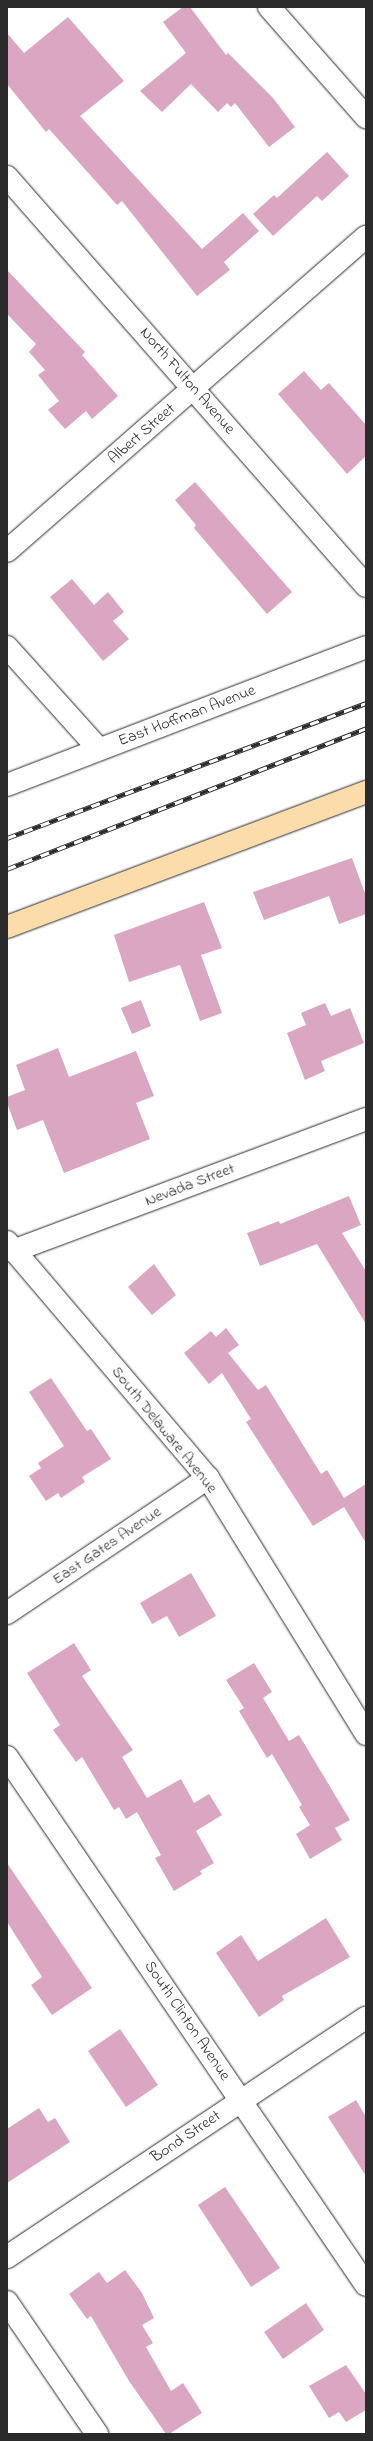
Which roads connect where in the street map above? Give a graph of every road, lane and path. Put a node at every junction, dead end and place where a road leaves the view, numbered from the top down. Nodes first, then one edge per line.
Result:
1 (269, 7) edge
2 (366, 117) edge
3 (7, 177) edge
4 (366, 237) edge
5 (194, 388) junction
6 (7, 551) edge
7 (366, 586) edge
8 (7, 647) edge
9 (366, 647) edge
10 (99, 749) junction
11 (7, 784) edge
12 (366, 792) edge
13 (7, 927) edge
14 (366, 1119) edge
15 (10, 1246) edge
16 (208, 1478) junction
17 (7, 1613) edge
18 (366, 1734) edge
19 (7, 1757) edge
20 (366, 2018) edge
21 (241, 2100) junction
22 (7, 2257) edge
23 (366, 2285) edge
24 (7, 2302) edge
25 (97, 2434) edge

1 - 2 street
3 - 5 street, North Fulton Avenue
4 - 5 street, Albert Street
5 - 6 street, Albert Street
5 - 7 street, North Fulton Avenue
8 - 10 street
9 - 10 street, East Hoffman Avenue
10 - 11 street, East Hoffman Avenue
12 - 13 main road
14 - 15 street, Nevada Street
15 - 16 street, South Delaware Avenue
16 - 17 street, East Gates Avenue
16 - 18 street, South Delaware Avenue
19 - 21 street, South Clinton Avenue
20 - 21 street, Bond Street
21 - 22 street, Bond Street
21 - 23 street, South Clinton Avenue
24 - 25 street

